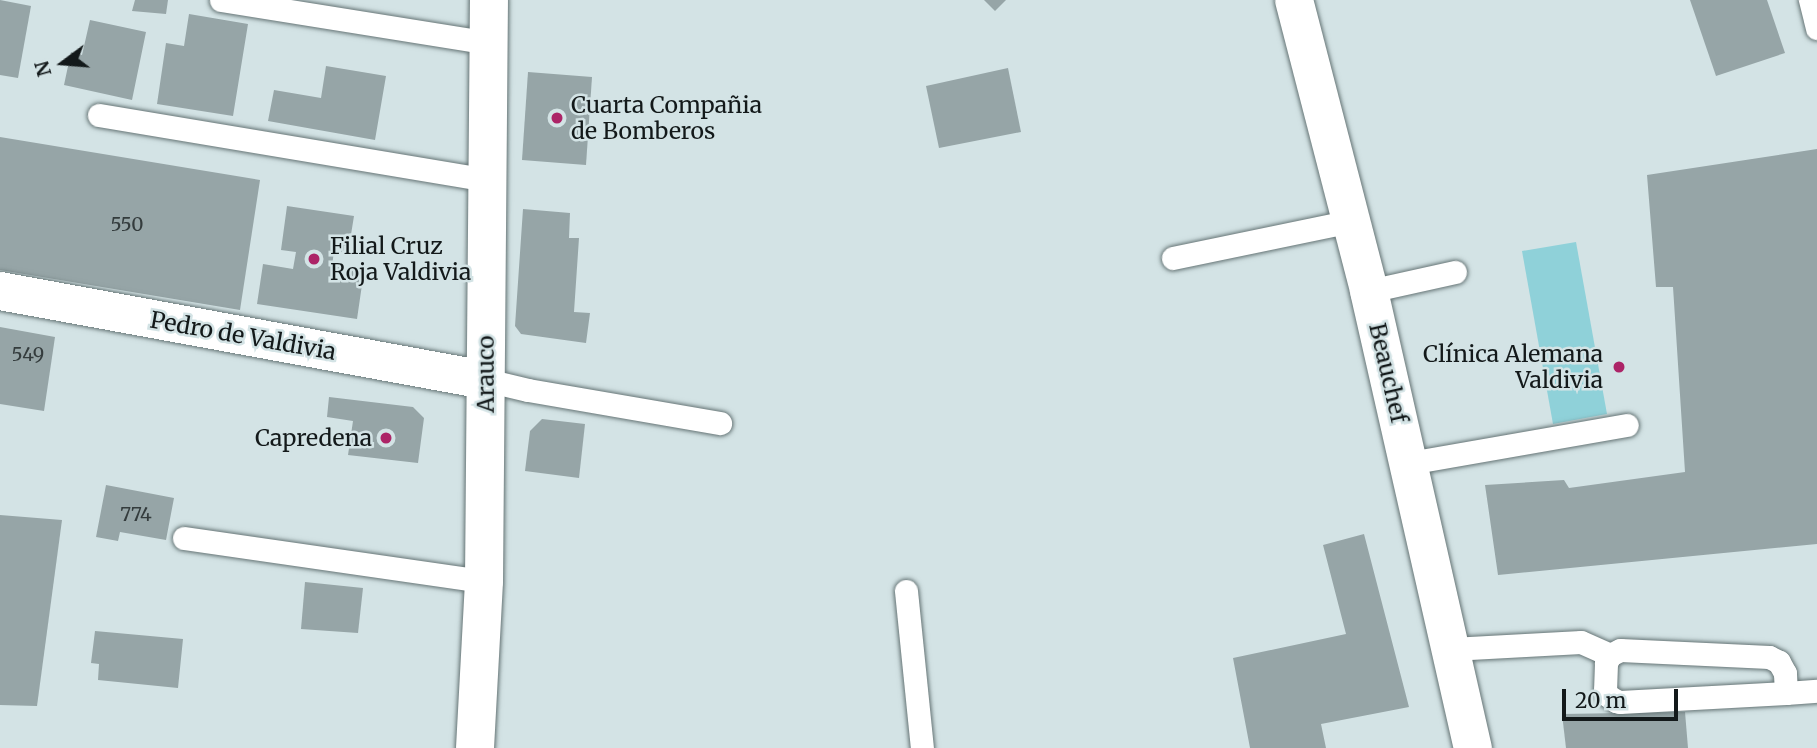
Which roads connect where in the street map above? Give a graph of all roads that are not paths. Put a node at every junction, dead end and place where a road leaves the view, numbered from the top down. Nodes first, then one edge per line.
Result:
1 (221, 0) edge
2 (489, 0) edge
3 (1294, 0) edge
4 (1810, 0) edge
5 (1817, 29) edge
6 (489, 43) junction
7 (99, 114) dead end
8 (488, 180) junction
9 (1352, 221) junction
10 (1173, 258) dead end
11 (1455, 272) dead end
12 (0, 291) edge
13 (1369, 291) junction
14 (486, 380) junction
15 (720, 423) dead end
16 (1627, 425) dead end
17 (1409, 463) junction
18 (184, 538) dead end
19 (484, 581) junction
20 (906, 591) dead end
21 (1451, 649) junction
22 (1610, 655) junction
23 (1817, 691) edge
24 (1786, 693) junction
25 (475, 748) edge
26 (922, 748) edge
27 (1473, 748) edge

1 - 6 lane
2 - 6 street, Arauco
3 - 9 street, Beauchef
4 - 5 lane
6 - 8 street, Arauco
7 - 8 lane
8 - 14 street, Arauco
9 - 10 lane
9 - 13 street, Beauchef
11 - 13 lane
12 - 14 street, Pedro de Valdivia
13 - 17 street, Beauchef
14 - 15 lane
14 - 19 street, Arauco
16 - 17 lane
17 - 21 street, Beauchef
18 - 19 lane
19 - 25 street, Arauco
20 - 26 lane
21 - 22 lane
21 - 27 street, Beauchef
22 - 24 lane
22 - 24 lane
23 - 24 lane

